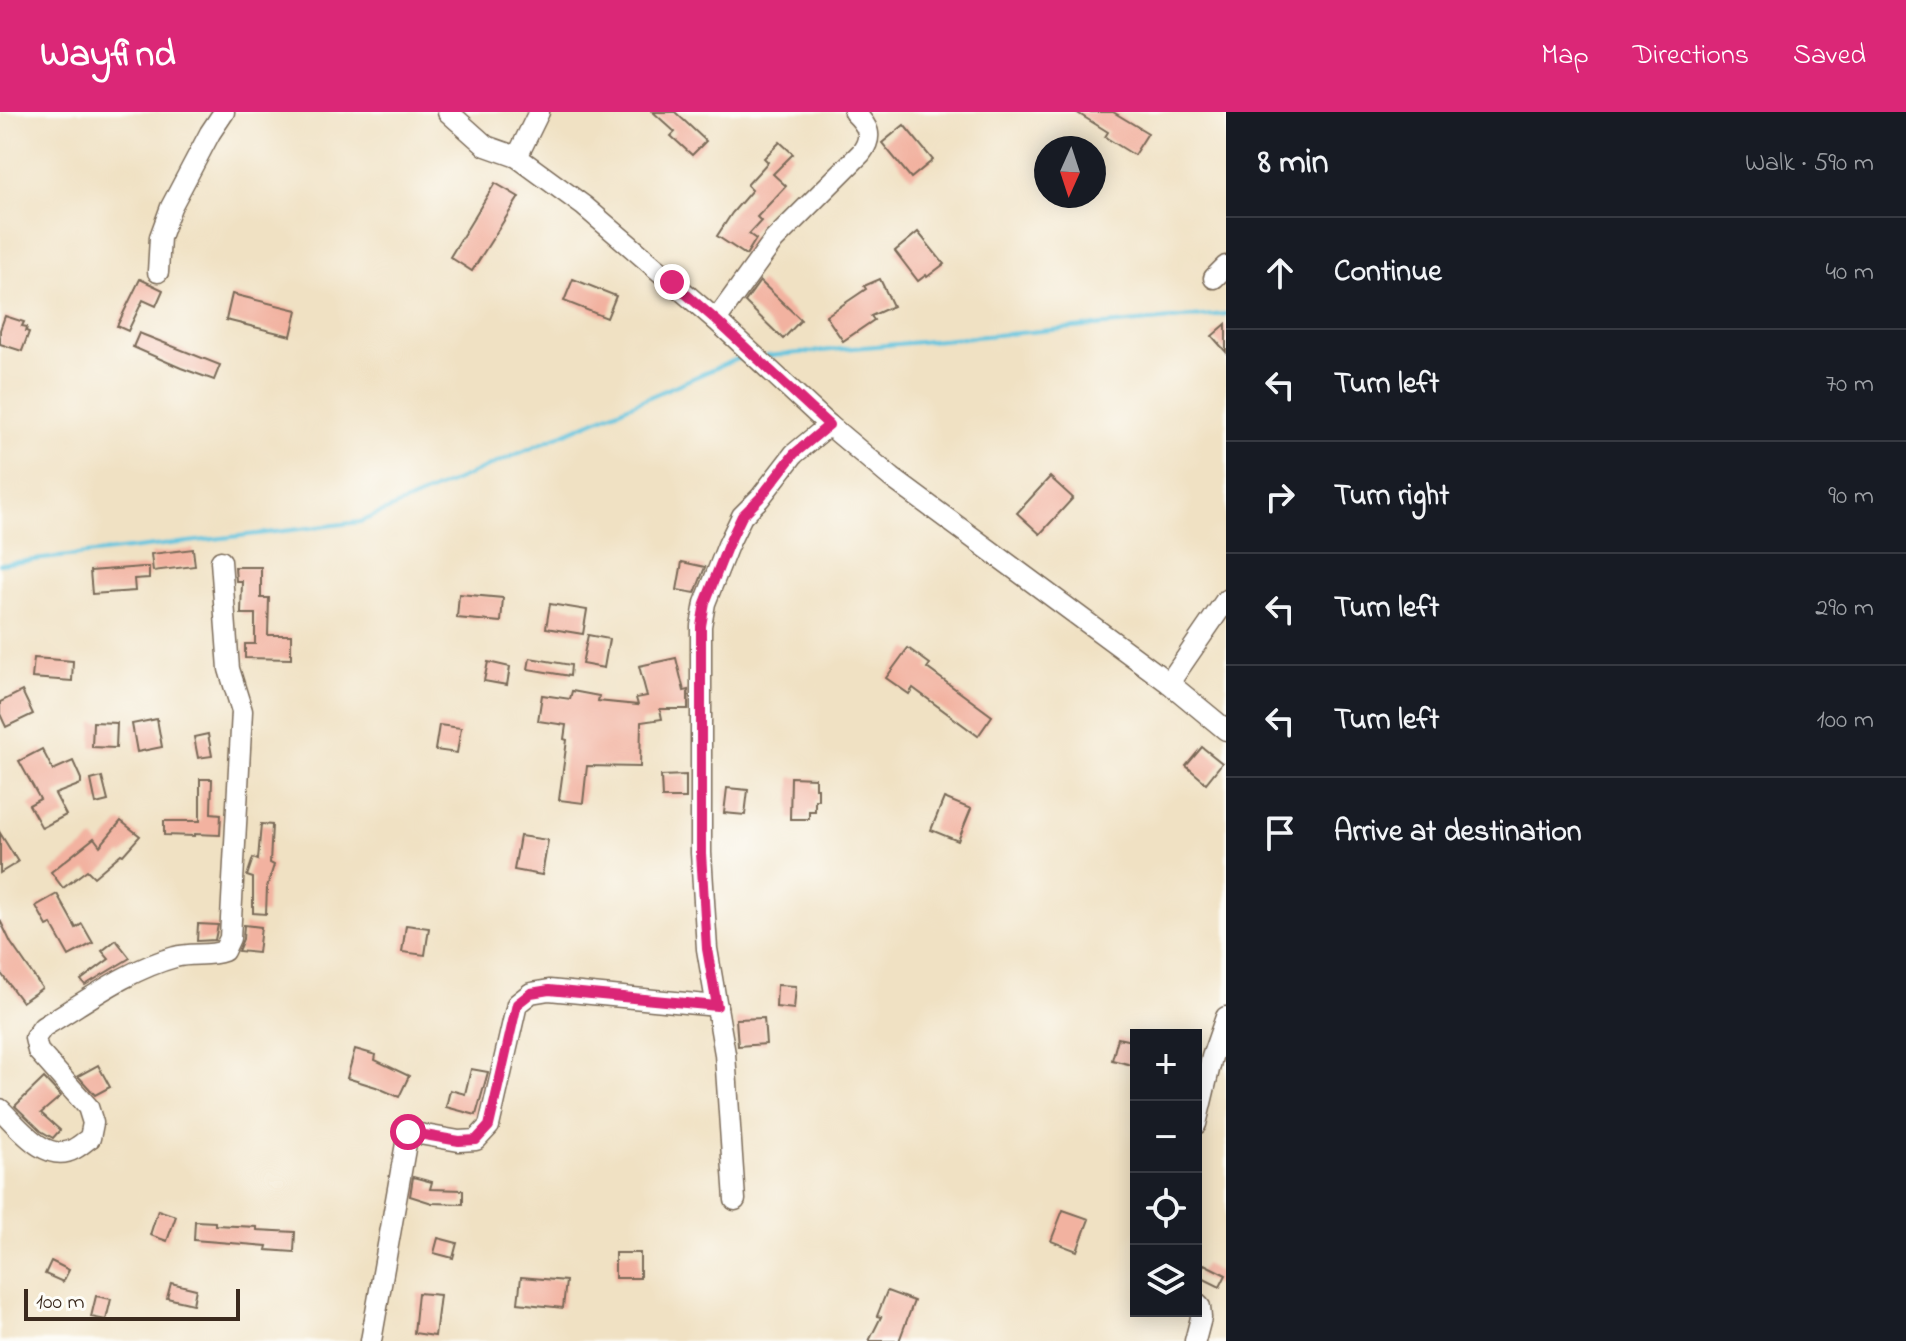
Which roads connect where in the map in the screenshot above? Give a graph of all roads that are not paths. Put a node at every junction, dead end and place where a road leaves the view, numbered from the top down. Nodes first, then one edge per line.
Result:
1 (224, 112) edge
2 (448, 112) edge
3 (539, 112) edge
4 (854, 112) edge
5 (517, 157) junction
6 (158, 272) dead end
7 (716, 320) junction
8 (829, 425) junction
9 (221, 561) dead end
10 (1226, 600) edge
11 (1226, 607) edge
12 (1169, 683) junction
13 (1226, 730) edge
14 (717, 1006) junction
15 (1226, 1017) edge
16 (1201, 1101) edge
17 (0, 1109) edge
18 (735, 1200) dead end
19 (1201, 1317) edge
20 (371, 1341) edge
21 (1195, 1341) edge

1 - 6 street
2 - 5 street
3 - 5 street
4 - 7 street
5 - 7 street
7 - 8 street
8 - 12 street
8 - 14 street
9 - 17 street
10 - 12 street
11 - 12 street
12 - 13 street
14 - 18 street
14 - 20 street
15 - 16 street
19 - 21 street

